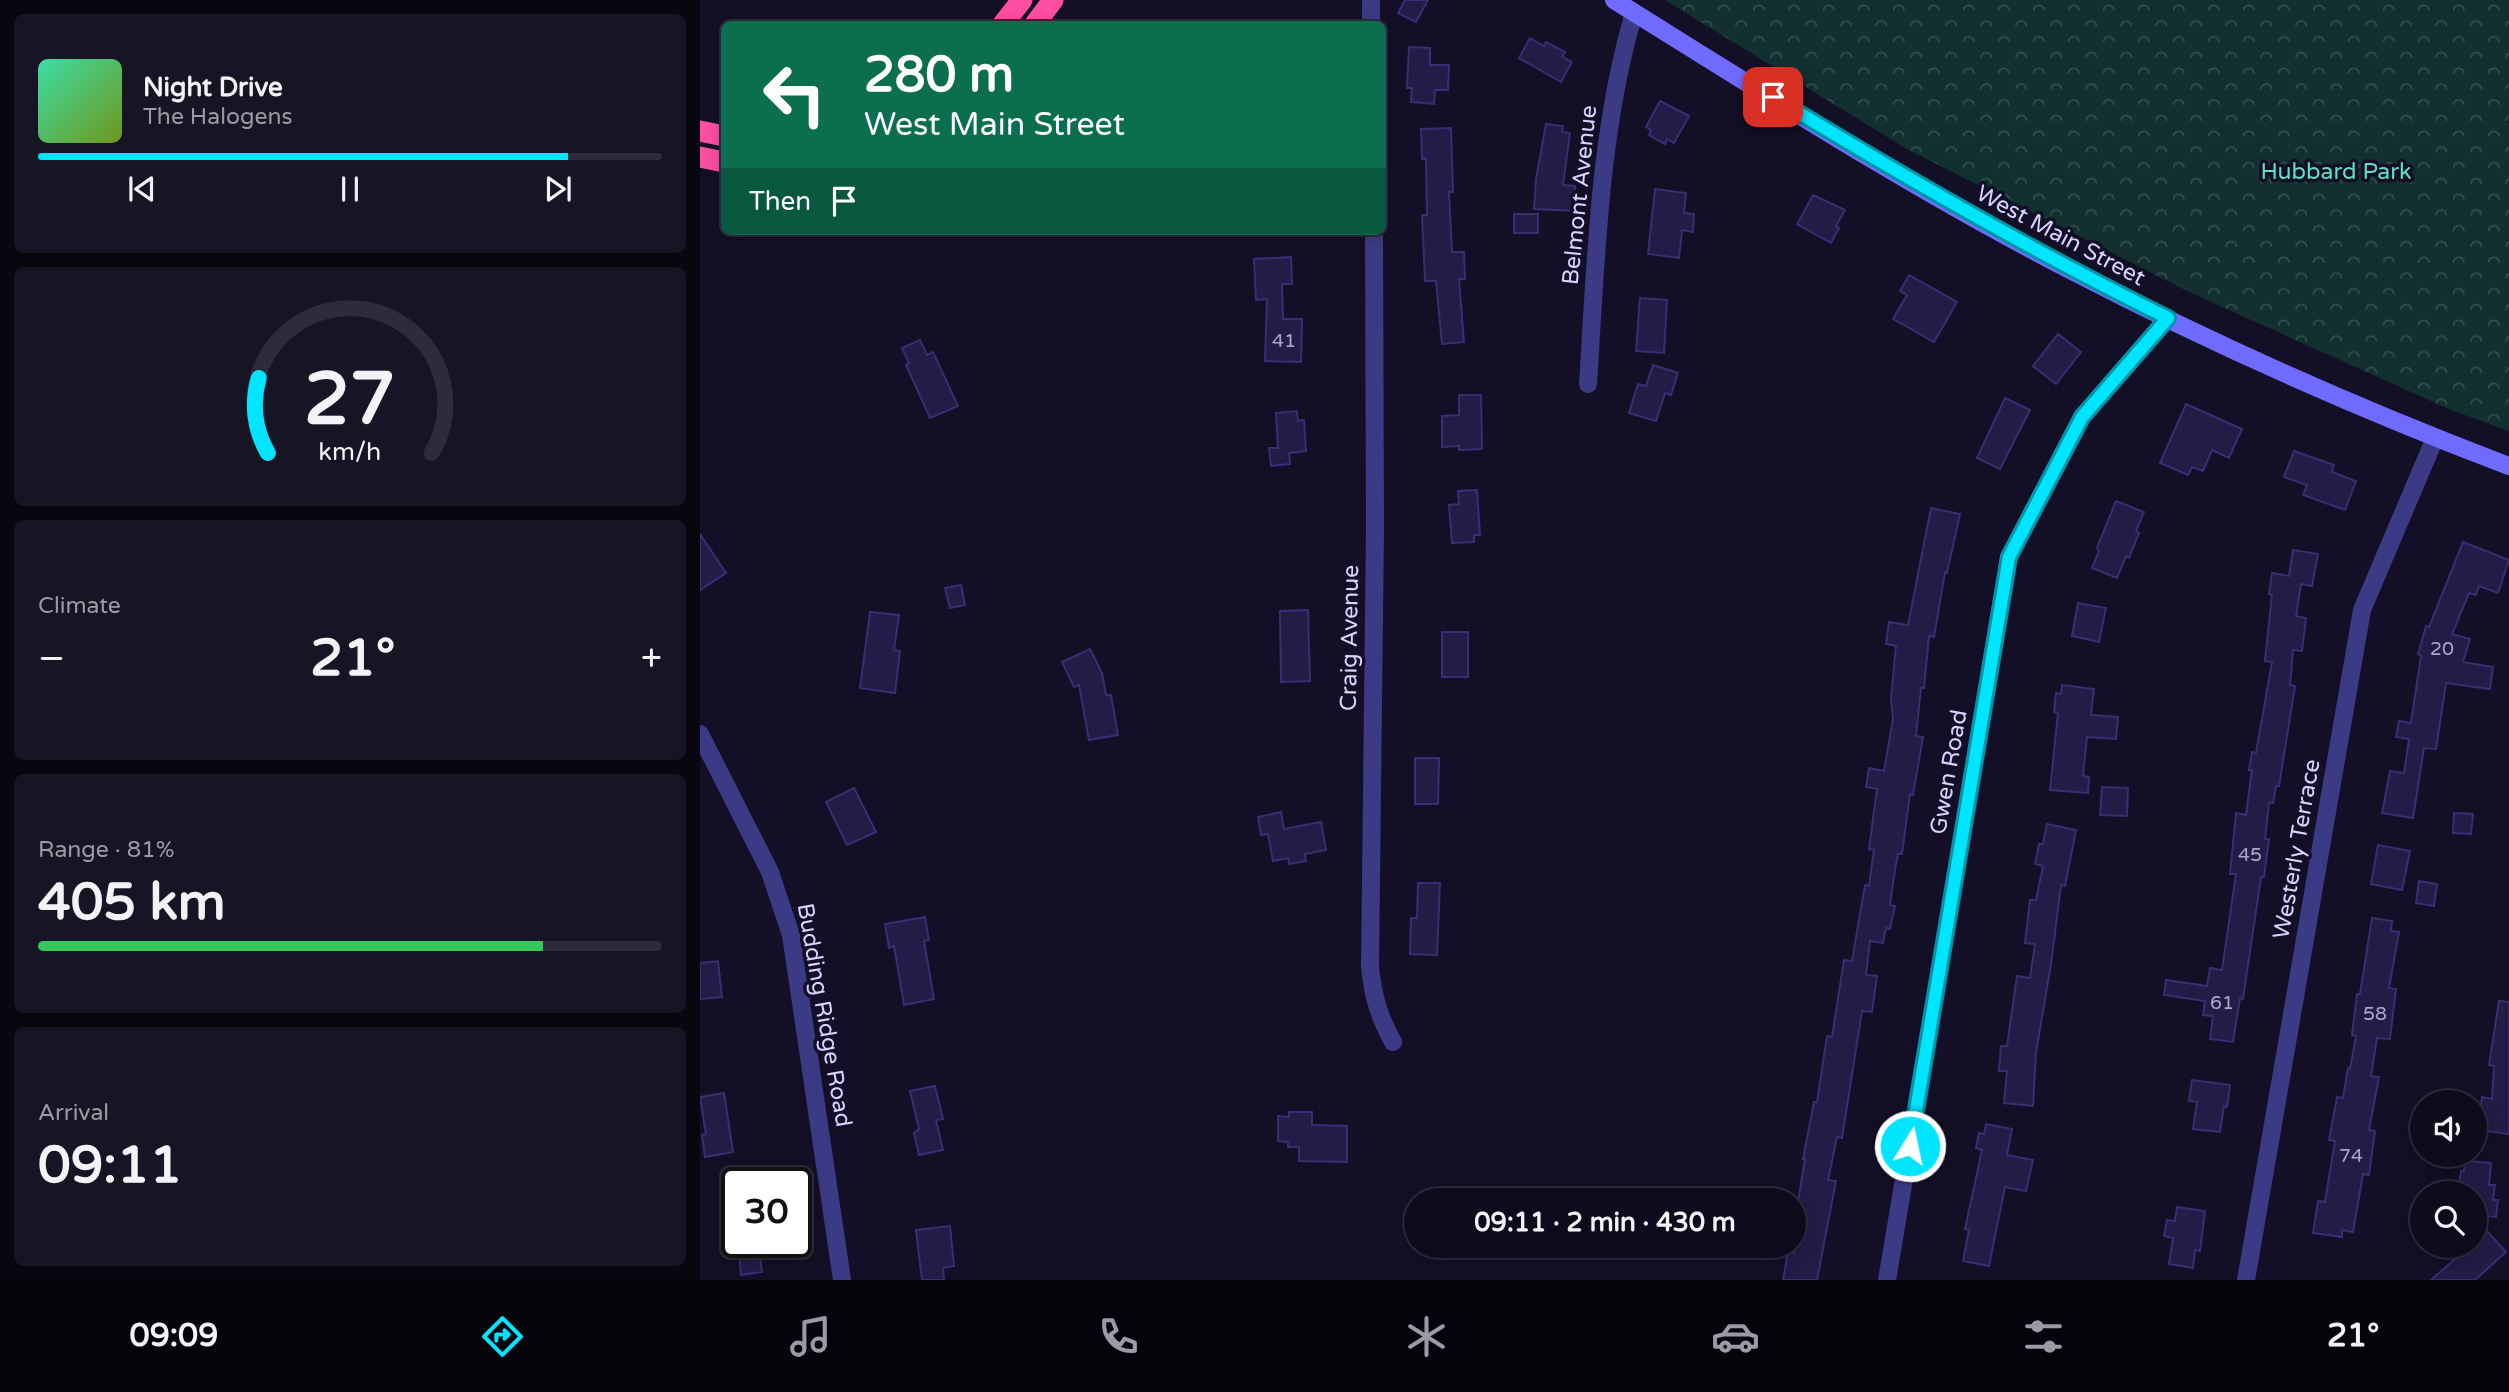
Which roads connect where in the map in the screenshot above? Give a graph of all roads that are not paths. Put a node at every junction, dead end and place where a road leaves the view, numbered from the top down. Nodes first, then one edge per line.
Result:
1 (1022, 0) edge
2 (1053, 0) edge
3 (1371, 0) edge
4 (1614, 0) edge
5 (1634, 13) junction
6 (1005, 21) edge
7 (1037, 21) edge
8 (1371, 21) edge
9 (700, 131) edge
10 (721, 135) edge
11 (700, 157) edge
12 (721, 161) edge
13 (1374, 235) edge
14 (2168, 318) junction
15 (1588, 384) dead end
16 (2435, 438) junction
17 (2509, 466) edge
18 (700, 734) edge
19 (1393, 1042) dead end
20 (842, 1280) edge
21 (1887, 1280) edge
22 (2246, 1280) edge

1 - 6 highway
2 - 7 highway
3 - 8 street
4 - 5 main road, West Main Street
5 - 14 main road, West Main Street
5 - 15 street, Belmont Avenue
9 - 10 highway
11 - 12 highway
13 - 19 street, Craig Avenue
14 - 16 main road, West Main Street
14 - 21 street, Gwen Road
16 - 17 main road, West Main Street
16 - 22 street, Westerly Terrace
18 - 20 street, Budding Ridge Road

